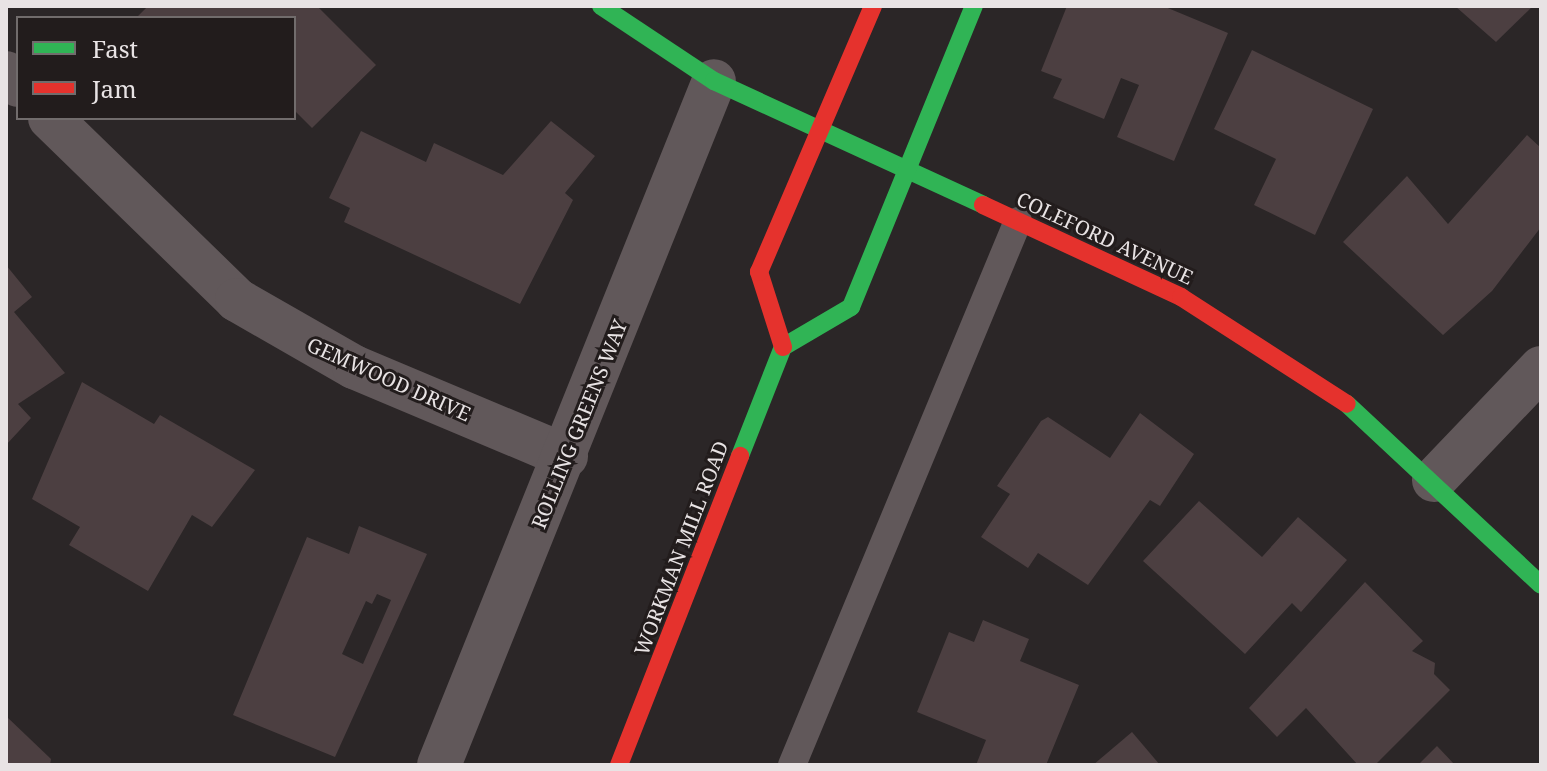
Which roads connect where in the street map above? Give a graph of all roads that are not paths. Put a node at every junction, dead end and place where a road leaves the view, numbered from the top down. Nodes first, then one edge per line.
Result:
1 (601, 6) edge
2 (873, 6) edge
3 (974, 6) edge
4 (714, 81) junction
5 (52, 120) edge
6 (820, 128) junction
7 (906, 171) junction
8 (1018, 221) junction
9 (783, 347) junction
10 (1541, 368) edge
11 (566, 456) junction
12 (1434, 480) junction
13 (1541, 585) edge
14 (439, 765) edge
15 (619, 765) edge
16 (792, 765) edge

1 - 4 main road, COLEFORD AVENUE
2 - 6 main road
3 - 7 main road
4 - 6 main road, COLEFORD AVENUE
4 - 11 street, ROLLING GREENS WAY
5 - 11 street, GEMWOOD DRIVE
6 - 7 main road, COLEFORD AVENUE
6 - 9 main road
7 - 8 main road, COLEFORD AVENUE
7 - 9 main road
8 - 12 main road, COLEFORD AVENUE
8 - 16 lane
9 - 15 main road, WORKMAN MILL ROAD
10 - 12 street
11 - 14 street, ROLLING GREENS WAY
12 - 13 main road, COLEFORD AVENUE

